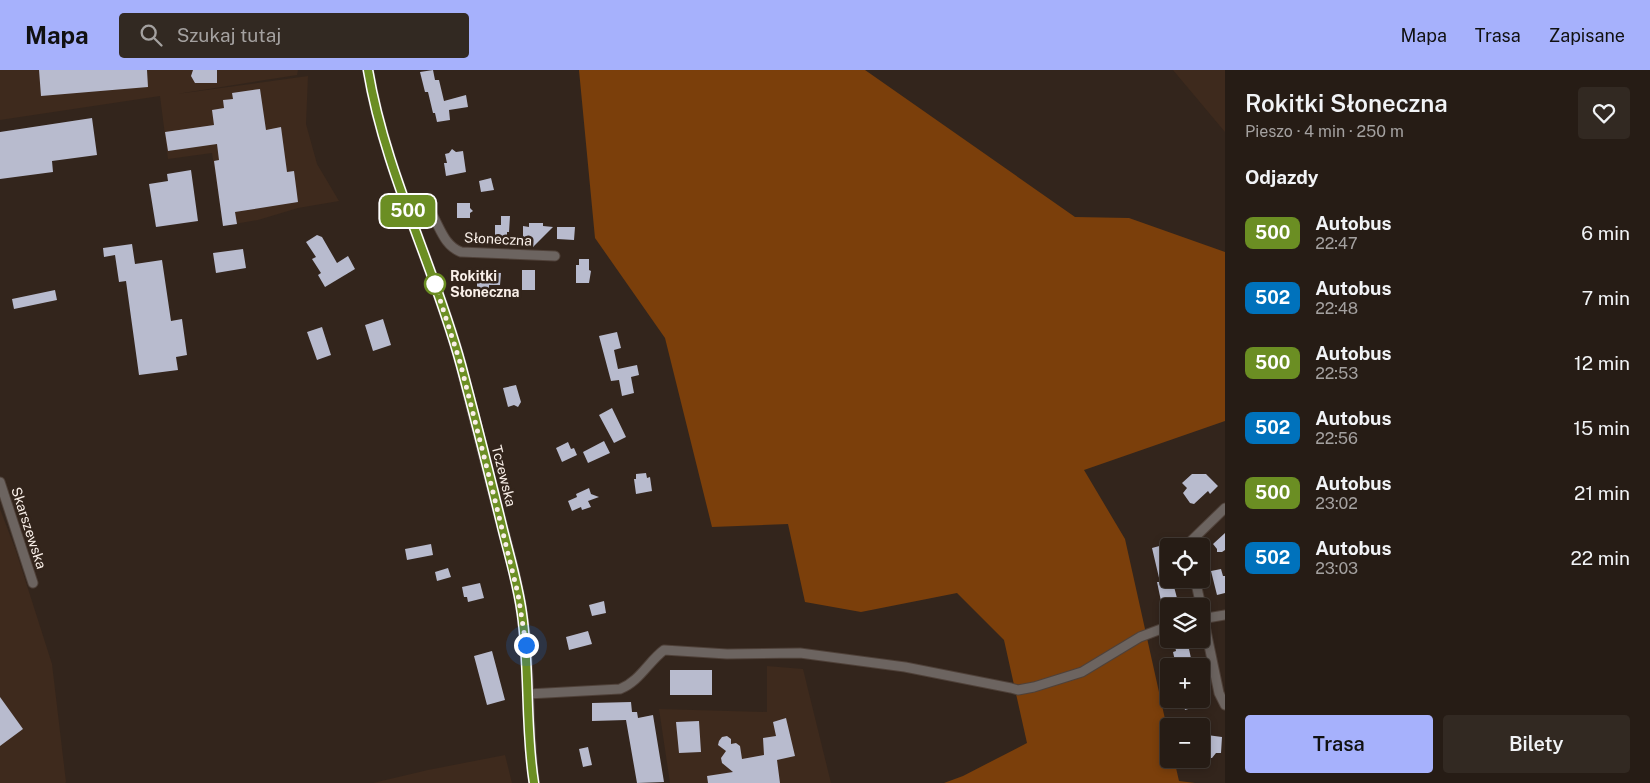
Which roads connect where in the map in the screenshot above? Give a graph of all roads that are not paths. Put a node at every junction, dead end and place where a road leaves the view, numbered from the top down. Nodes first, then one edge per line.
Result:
1 (368, 70) edge
2 (406, 205) junction
3 (555, 256) dead end
4 (0, 482) edge
5 (1225, 508) edge
6 (1194, 538) edge
7 (33, 582) dead end
8 (1225, 614) edge
9 (1210, 617) edge
10 (1160, 629) edge
11 (1209, 648) edge
12 (528, 694) junction
13 (1225, 705) edge
14 (534, 783) edge

1 - 2 street, Tczewska
2 - 3 street, Słoneczna
2 - 12 street, Tczewska
4 - 7 street, Skarszewska
5 - 6 street
8 - 9 street
10 - 12 street
11 - 13 street
12 - 14 street, Tczewska

